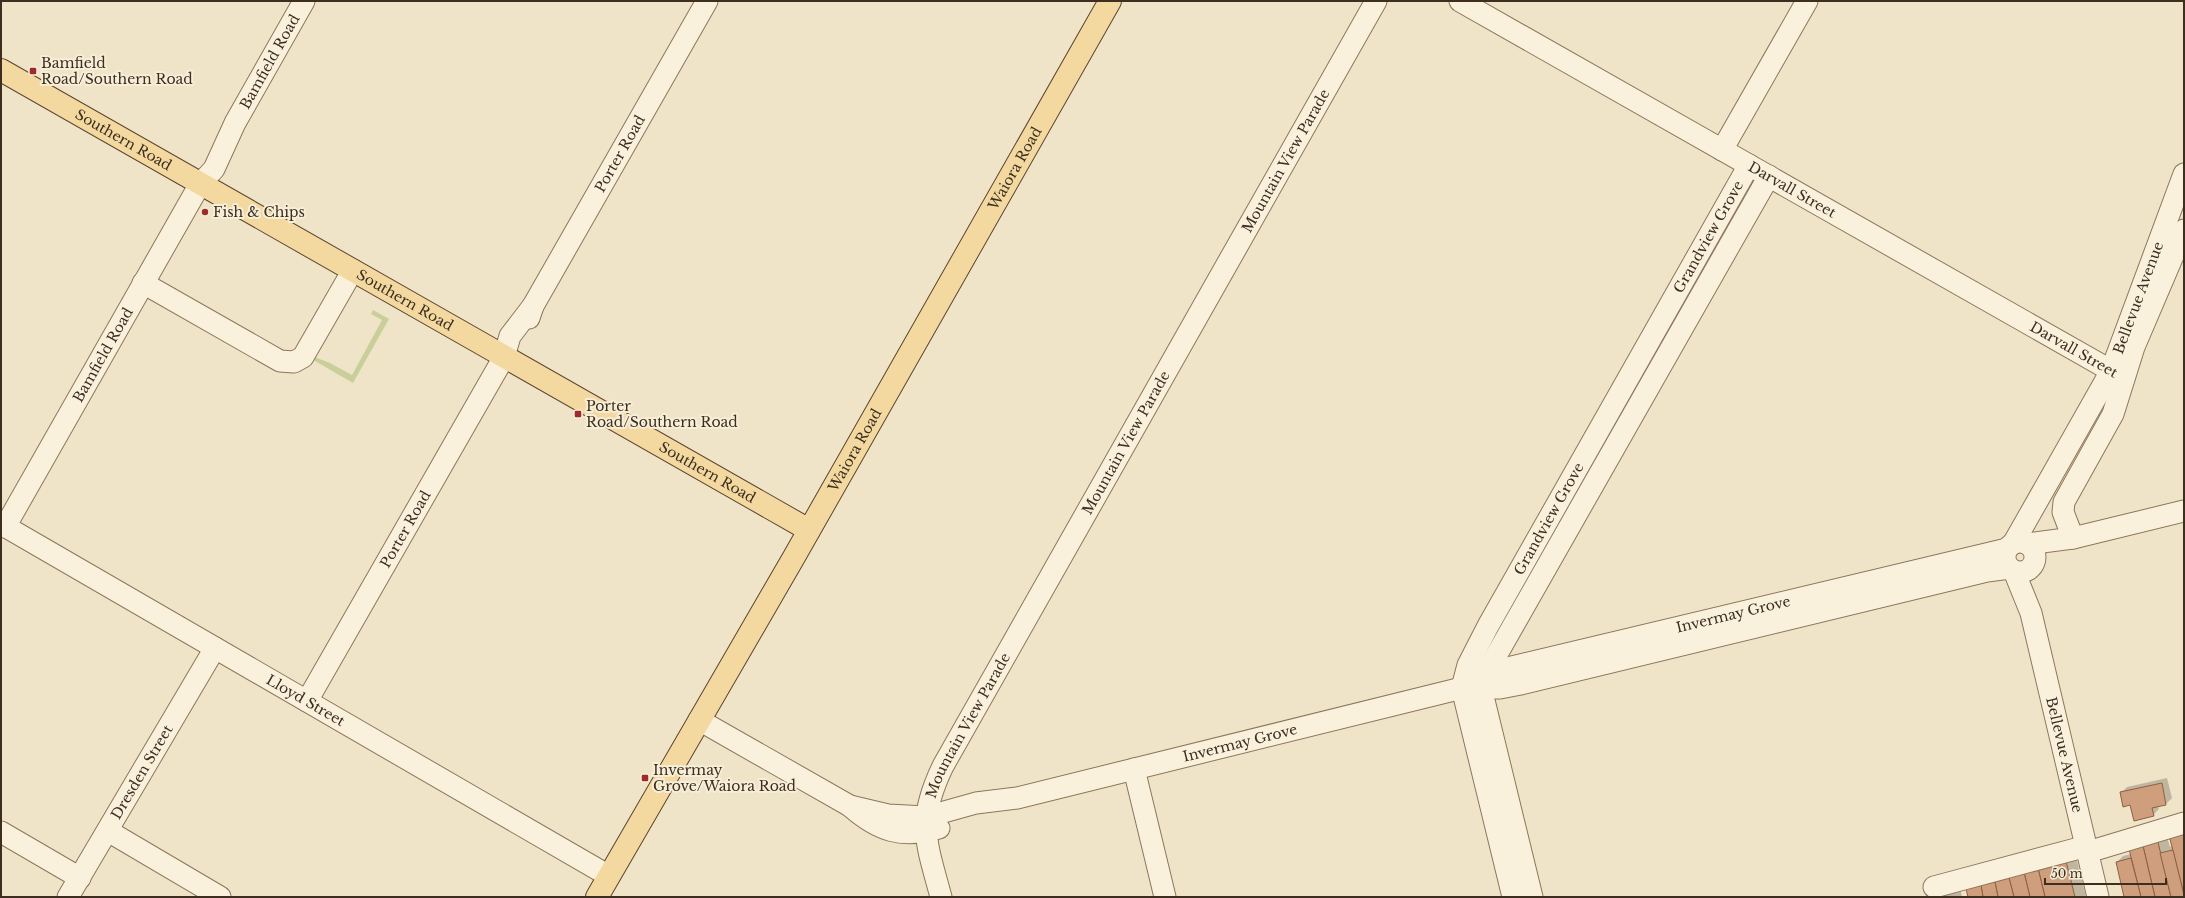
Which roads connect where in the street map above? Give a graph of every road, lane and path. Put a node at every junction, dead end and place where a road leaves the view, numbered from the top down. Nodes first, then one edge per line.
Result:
1 (304, 1) edge
2 (707, 1) edge
3 (1110, 1) edge
4 (1376, 1) edge
5 (1460, 1) edge
6 (1807, 1) edge
7 (1, 70) edge
8 (1722, 150) junction
9 (1750, 165) junction
10 (2184, 174) edge
11 (1769, 176) junction
12 (200, 184) junction
13 (2184, 230) edge
14 (353, 270) junction
15 (143, 283) junction
16 (504, 357) junction
17 (2118, 375) junction
18 (2184, 511) edge
19 (3, 526) edge
20 (810, 530) junction
21 (2073, 538) junction
22 (2020, 558) junction
23 (216, 648) junction
24 (1476, 685) junction
25 (307, 701) junction
26 (699, 720) junction
27 (1134, 769) junction
28 (2184, 823) edge
29 (926, 824) junction
30 (108, 831) junction
31 (1, 832) edge
32 (2088, 849) junction
33 (609, 876) junction
34 (80, 878) junction
35 (1934, 887) dead end
36 (68, 897) edge
37 (220, 897) edge
38 (597, 897) edge
39 (942, 897) edge
40 (1165, 897) edge
41 (1513, 897) edge
42 (1532, 897) edge
43 (2098, 897) edge

1 - 12 street, Bamfield Road
2 - 16 street, Porter Road
3 - 20 main road, Waiora Road
4 - 29 street, Mountain View Parade
5 - 8 street, Darvall Street
6 - 8 street
7 - 12 main road, Southern Road
8 - 9 street, Darvall Street
9 - 11 street, Darvall Street
9 - 24 street, Grandview Grove
10 - 17 street, Bellevue Avenue
11 - 17 street, Darvall Street
11 - 24 street, Grandview Grove
12 - 14 main road, Southern Road
12 - 15 street, Bamfield Road
13 - 17 street, Bellevue Avenue
14 - 15 street
14 - 16 main road, Southern Road
15 - 19 street, Bamfield Road
16 - 20 main road, Southern Road
16 - 25 street, Porter Road
17 - 21 street, Bellevue Avenue
17 - 22 street, Bellevue Avenue
18 - 21 street, Invermay Grove
19 - 23 street, Lloyd Street
20 - 26 main road, Waiora Road
21 - 22 street, Invermay Grove
22 - 24 street, Invermay Grove
22 - 32 street, Bellevue Avenue
23 - 25 street, Lloyd Street
23 - 30 street, Dresden Street
24 - 27 street, Invermay Grove
24 - 41 street, Grandview Grove
24 - 42 street, Grandview Grove
25 - 33 street, Lloyd Street
26 - 29 street, Invermay Grove
26 - 33 main road, Waiora Road
27 - 29 street, Invermay Grove
27 - 40 street
28 - 32 street
29 - 39 street, Mountain View Parade
30 - 34 street, Dresden Street
30 - 37 street
31 - 34 street
32 - 35 street
32 - 43 street, Bellevue Avenue
33 - 38 main road, Waiora Road
34 - 36 street, Dresden Street

